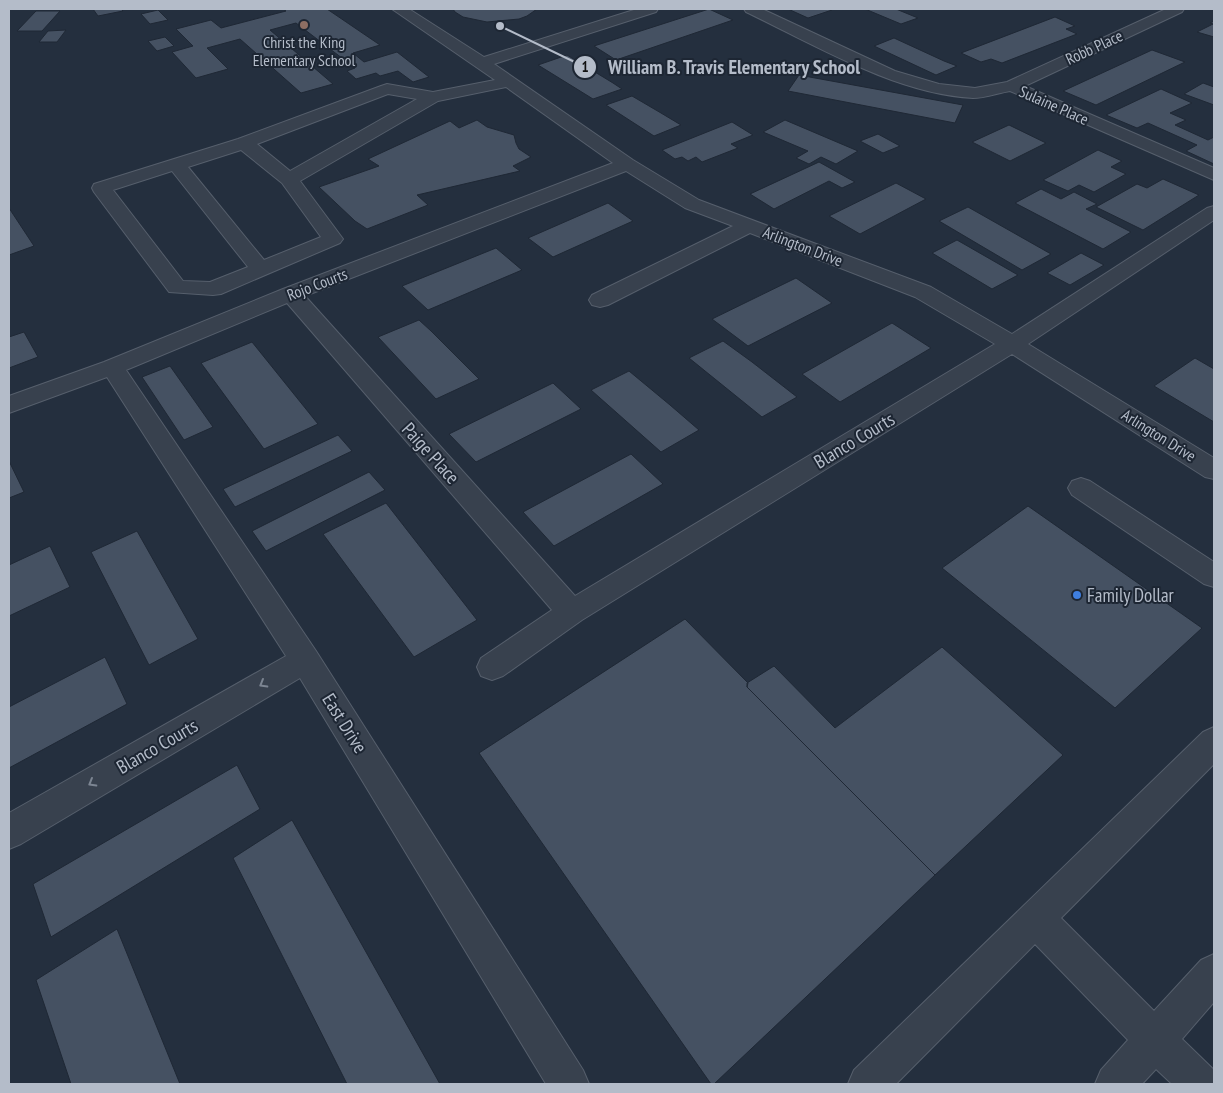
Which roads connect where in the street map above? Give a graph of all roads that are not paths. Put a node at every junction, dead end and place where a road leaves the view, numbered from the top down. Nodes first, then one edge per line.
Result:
1 (399, 9) edge
2 (651, 9) edge
3 (751, 9) edge
4 (1176, 9) edge
5 (482, 63) junction
6 (509, 82) junction
7 (1012, 86) junction
8 (433, 97) junction
9 (244, 143) junction
10 (176, 164) junction
11 (627, 164) junction
12 (1214, 175) edge
13 (289, 179) junction
14 (1214, 212) edge
15 (749, 226) junction
16 (320, 244) junction
17 (260, 269) junction
18 (343, 274) junction
19 (232, 281) junction
20 (291, 294) junction
21 (600, 300) dead end
22 (250, 311) junction
23 (1012, 344) junction
24 (112, 367) junction
25 (9, 405) edge
26 (1214, 470) edge
27 (1081, 488) dead end
28 (1214, 576) edge
29 (572, 612) junction
30 (305, 660) junction
31 (492, 667) dead end
32 (1214, 742) edge
33 (9, 832) edge
34 (1035, 918) junction
35 (1214, 973) edge
36 (1155, 1040) junction
37 (569, 1084) edge
38 (868, 1084) edge
39 (1115, 1084) edge
40 (1200, 1084) edge

1 - 5 street, Arlington Drive
2 - 5 street
3 - 7 street, Sulaine Place
4 - 7 street, Robb Place
5 - 6 street, Arlington Drive
6 - 8 street
6 - 11 street, Arlington Drive
7 - 12 street, Sulaine Place
8 - 9 street
8 - 13 street
9 - 10 street
9 - 13 street
10 - 17 street
10 - 19 street
11 - 15 street, Arlington Drive
11 - 18 street, Rojo Courts
13 - 16 street
14 - 23 street, Blanco Courts
15 - 21 street
15 - 23 street, Arlington Drive
16 - 17 street
16 - 18 street
17 - 19 street
18 - 20 street, Rojo Courts
19 - 22 street
20 - 22 street, Rojo Courts
20 - 29 street, Paige Place
22 - 24 street, Rojo Courts
23 - 26 street, Arlington Drive
23 - 29 street, Blanco Courts
24 - 25 street, Rojo Courts
24 - 30 street, East Drive
27 - 28 street
29 - 31 street, Blanco Courts
30 -> 33 street, Blanco Courts
30 - 37 street, East Drive
32 - 34 street
34 - 36 street
34 - 38 street
35 - 36 street
36 - 39 street
36 - 40 street

